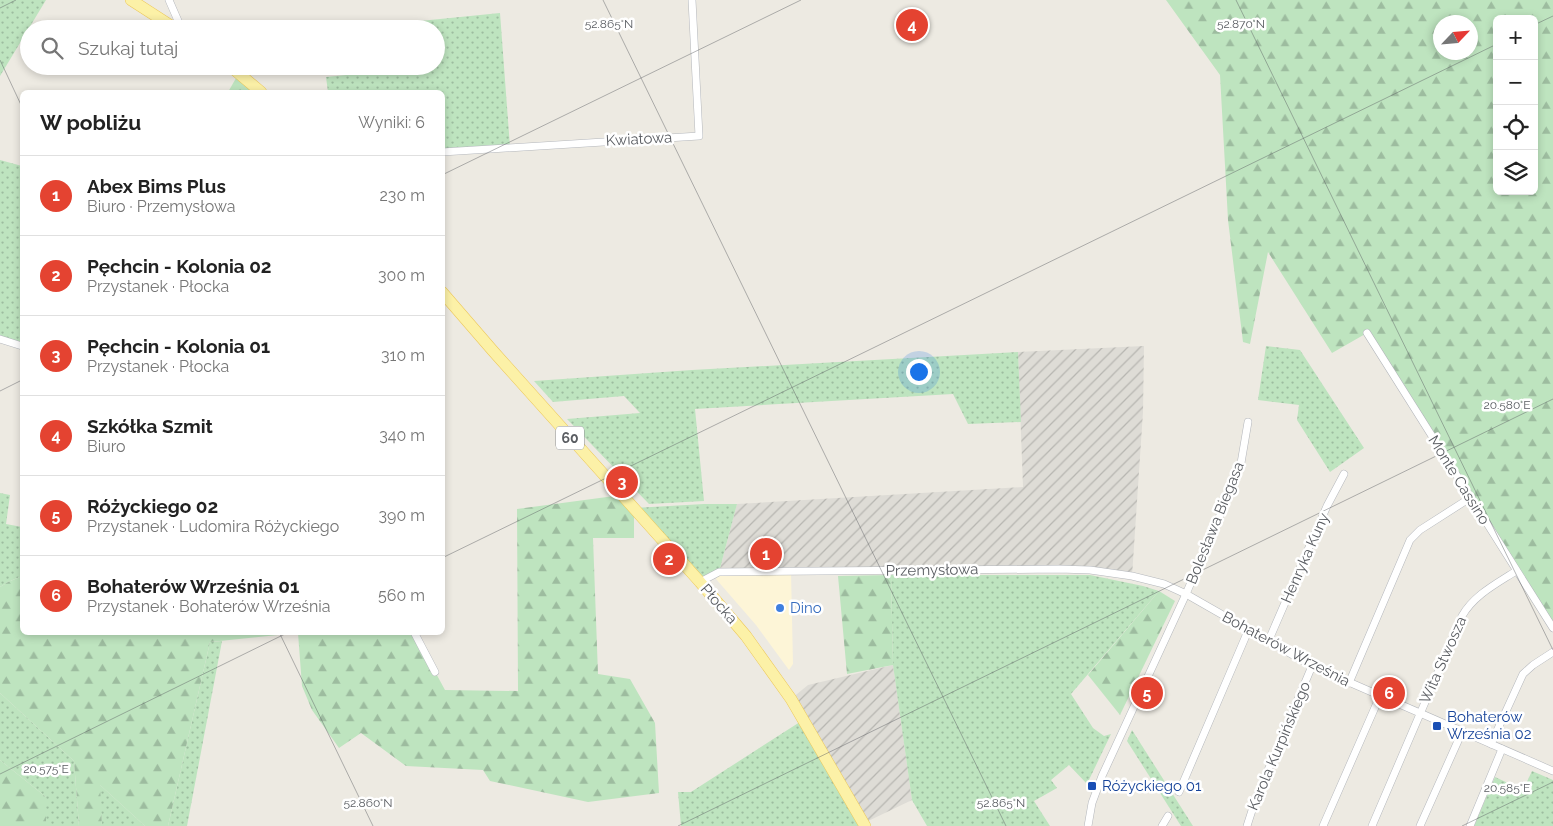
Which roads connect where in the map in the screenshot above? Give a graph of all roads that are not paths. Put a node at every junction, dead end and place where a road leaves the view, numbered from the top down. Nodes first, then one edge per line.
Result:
1 (131, 0) edge
2 (170, 0) edge
3 (692, 0) edge
4 (162, 20) edge
5 (179, 20) edge
6 (241, 75) edge
7 (259, 90) edge
8 (445, 152) edge
9 (445, 295) edge
10 (1367, 332) dead end
11 (0, 339) edge
12 (20, 345) edge
13 (1248, 422) dead end
14 (1344, 474) dead end
15 (1470, 498) junction
16 (1516, 571) junction
17 (700, 582) junction
18 (1186, 594) junction
19 (1553, 628) edge
20 (1248, 631) junction
21 (416, 635) edge
22 (1268, 642) junction
23 (1553, 652) edge
24 (1312, 666) junction
25 (435, 672) dead end
26 (1349, 683) junction
27 (1380, 696) junction
28 (1419, 714) junction
29 (1462, 732) junction
30 (1491, 744) junction
31 (1502, 749) junction
32 (1553, 771) edge
33 (1179, 792) dead end
34 (1168, 816) dead end
35 (865, 826) edge
36 (1088, 826) edge
37 (1162, 826) edge
38 (1247, 826) edge
39 (1323, 826) edge
40 (1372, 826) edge
41 (1420, 826) edge
42 (1470, 826) edge

1 - 4 main road
2 - 5 street
3 - 8 street, Kwiatowa
6 - 7 main road
9 - 17 main road, Płocka / 60
10 - 15 street, Monte Cassino
11 - 12 street
13 - 18 street, Bolesława Biegasa
14 - 22 street, Henryka Kuny
15 - 16 street, Monte Cassino
15 - 26 street
16 - 19 street, Monte Cassino
16 - 28 street, Wita Stwosza
17 - 18 street, Przemysłowa
17 - 35 main road, Płocka / 60
18 - 20 street, Bohaterów Września
18 - 36 street, Bolesława Biegasa
20 - 22 street, Bohaterów Września
20 - 33 street
21 - 25 street
22 - 24 street, Bohaterów Września
23 - 30 street
24 - 26 street, Bohaterów Września
24 - 38 street, Karola Kurpińskiego
26 - 27 street, Bohaterów Września
27 - 28 street, Bohaterów Września
27 - 39 street
28 - 29 street, Bohaterów Września
28 - 40 street, Wita Stwosza
29 - 30 street, Bohaterów Września
29 - 41 street
30 - 31 street, Bohaterów Września
31 - 32 street, Bohaterów Września
31 - 42 street
34 - 37 street

